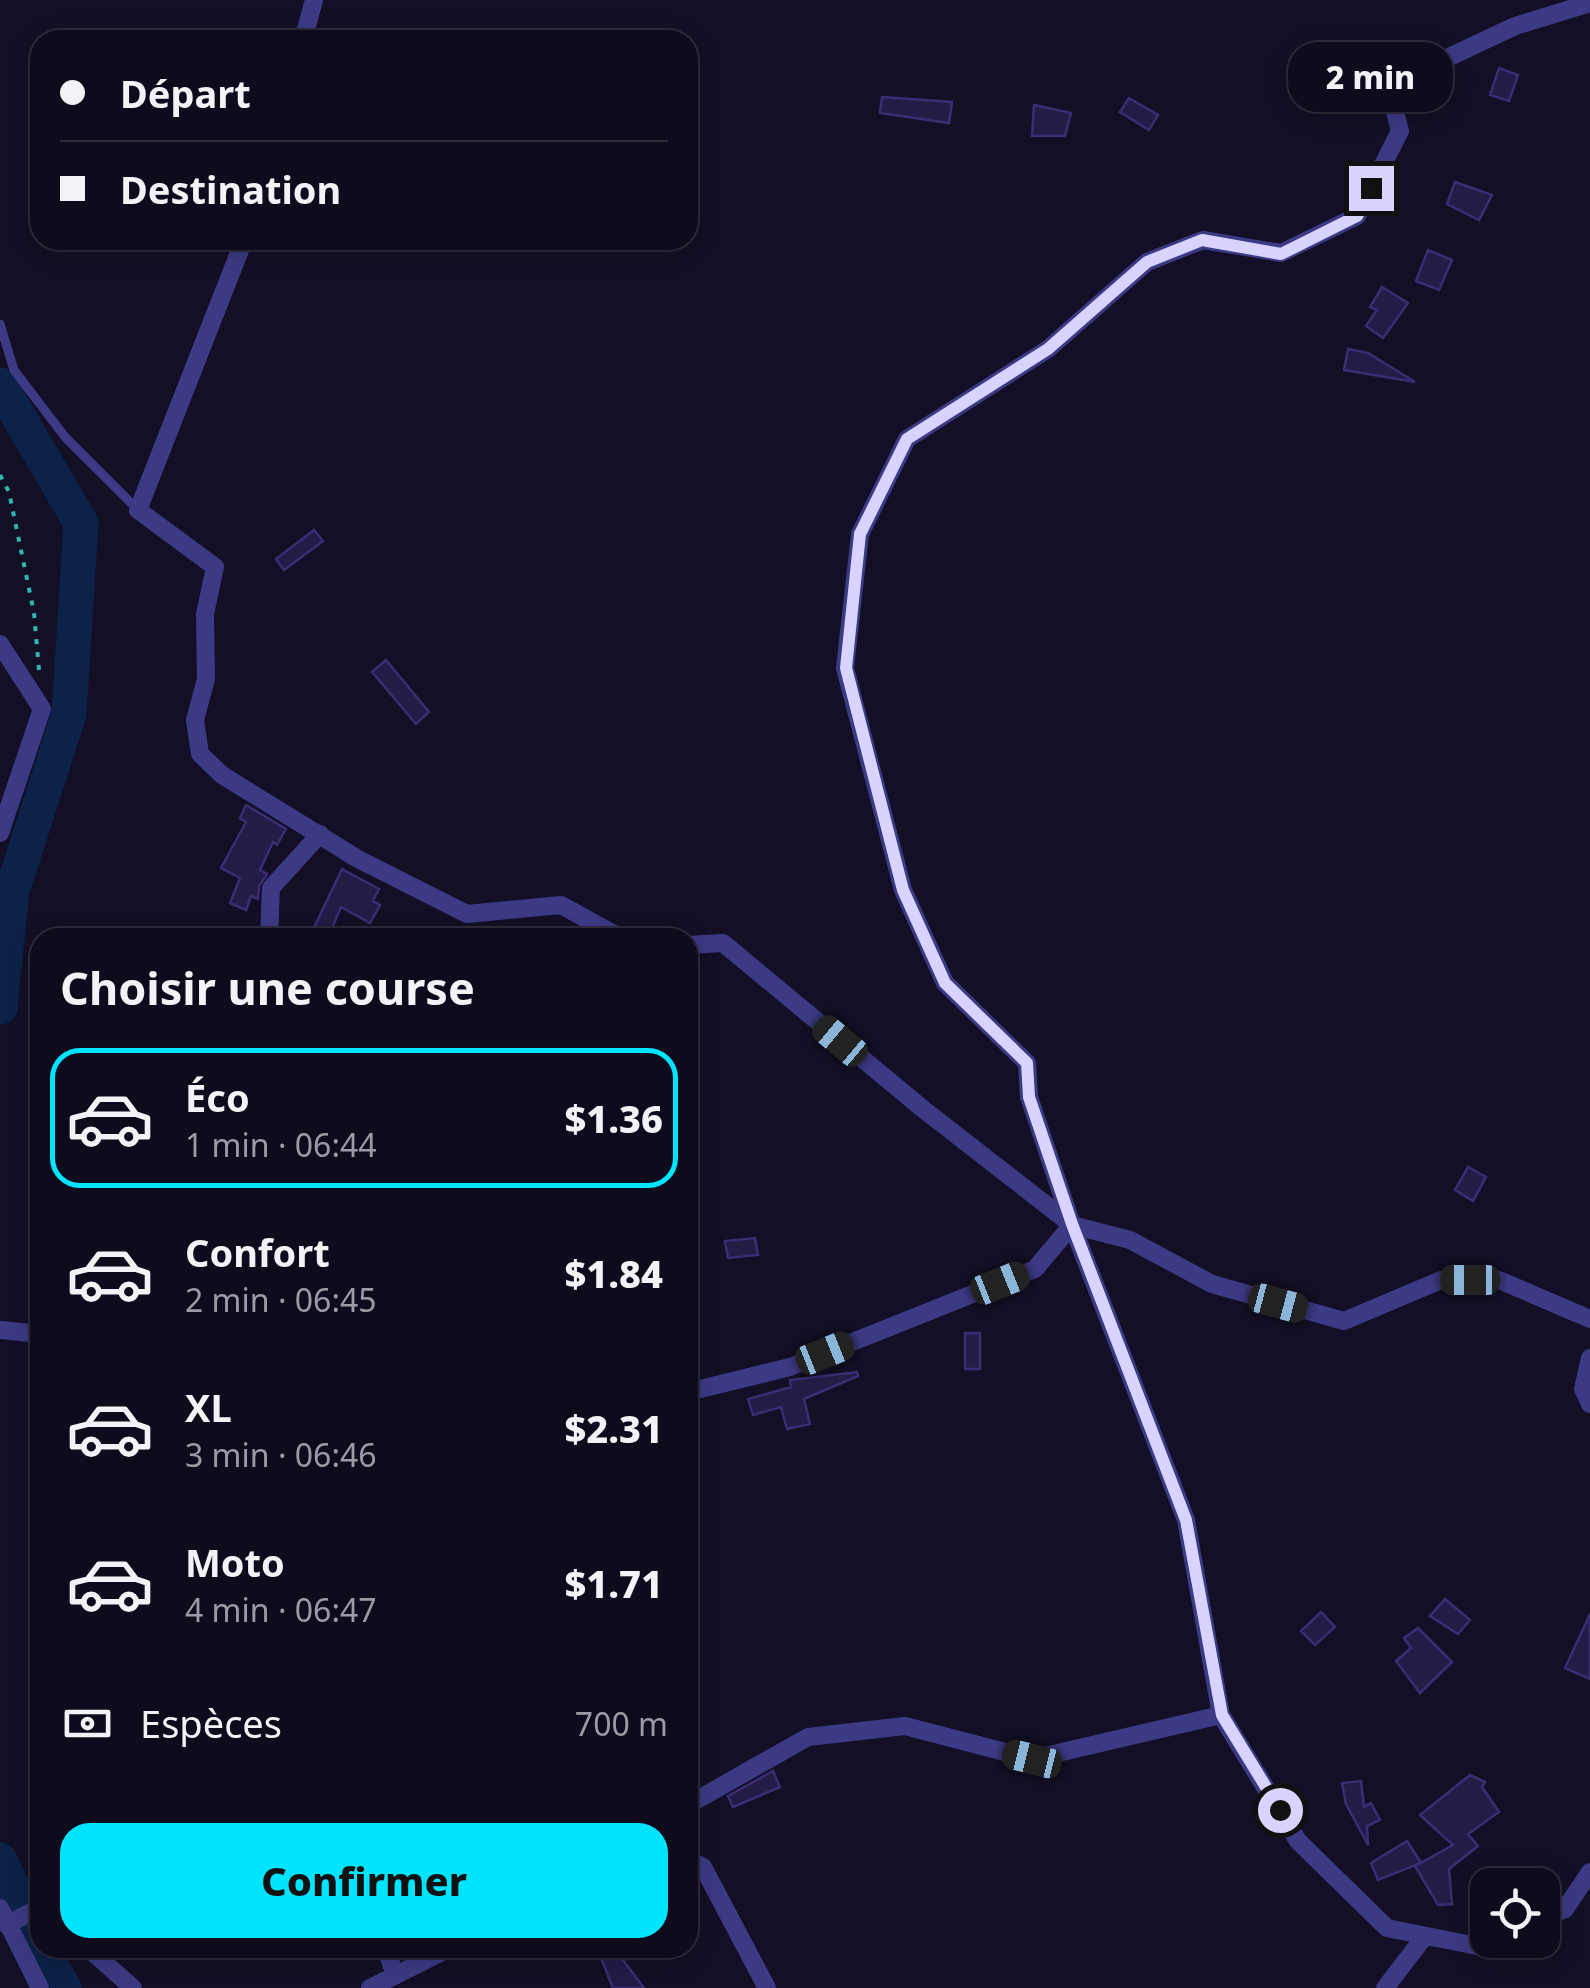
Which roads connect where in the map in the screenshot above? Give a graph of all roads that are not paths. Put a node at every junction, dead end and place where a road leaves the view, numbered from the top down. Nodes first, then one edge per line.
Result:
1 (314, 0) edge
2 (1590, 3) edge
3 (306, 30) edge
4 (240, 250) edge
5 (0, 324) edge
6 (138, 510) junction
7 (0, 644) edge
8 (0, 833) edge
9 (320, 834) junction
10 (269, 928) edge
11 (603, 928) edge
12 (698, 944) edge
13 (1072, 1224) junction
14 (1590, 1319) edge
15 (1, 1330) edge
16 (30, 1333) edge
17 (1590, 1358) edge
18 (698, 1390) edge
19 (1590, 1404) edge
20 (1222, 1715) junction
21 (698, 1799) edge
22 (698, 1864) edge
23 (1590, 1872) edge
24 (1560, 1911) edge
25 (10, 1916) edge
26 (1425, 1936) junction
27 (1470, 1945) edge
28 (99, 1958) edge
29 (389, 1958) edge
30 (430, 1958) edge
31 (395, 1976) junction
32 (40, 1988) edge
33 (132, 1988) edge
34 (370, 1988) edge
35 (767, 1988) edge
36 (1385, 1988) edge

1 - 3 street
2 - 13 street
4 - 6 street
5 - 6 lane
6 - 9 street
7 - 8 street
9 - 10 street
9 - 11 street
12 - 13 street
13 - 14 street
13 - 18 street
13 - 20 street
15 - 16 street
17 - 19 street
20 - 21 street
20 - 26 street
22 - 35 street
23 - 24 street
25 - 32 street
26 - 27 street
26 - 36 street
28 - 33 street
29 - 31 street
30 - 31 street
31 - 34 street

